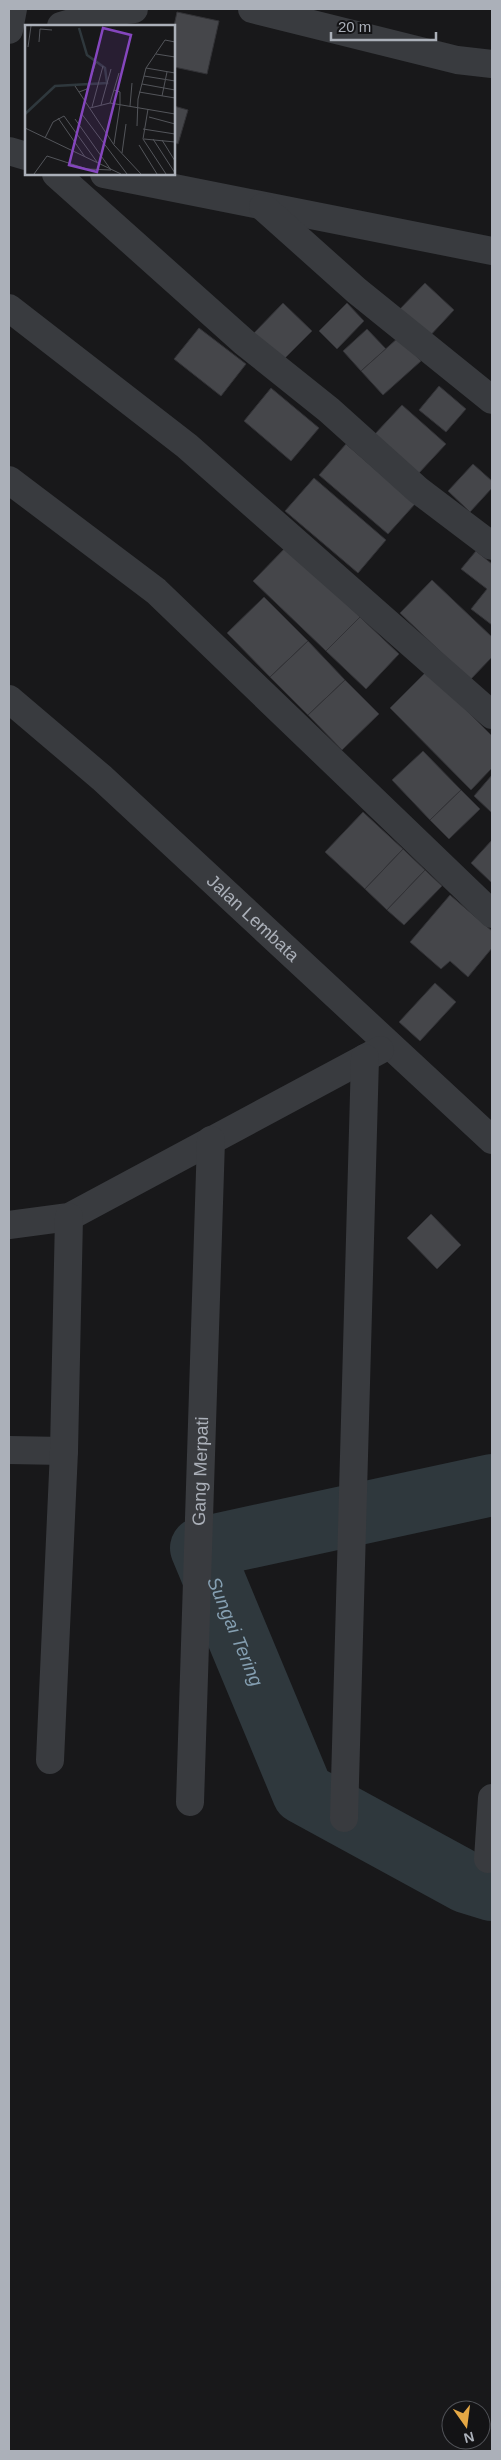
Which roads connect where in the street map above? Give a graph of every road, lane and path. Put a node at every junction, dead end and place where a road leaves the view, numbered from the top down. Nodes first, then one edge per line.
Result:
1 (13, 9) edge
2 (134, 9) edge
3 (252, 9) edge
4 (64, 25) edge
5 (9, 30) edge
6 (25, 33) edge
7 (9, 36) edge
8 (492, 64) edge
9 (9, 151) edge
10 (25, 156) edge
11 (57, 175) edge
12 (109, 175) edge
13 (262, 206) junction
14 (492, 251) edge
15 (9, 308) edge
16 (492, 400) edge
17 (9, 480) edge
18 (492, 546) edge
19 (9, 700) edge
20 (492, 715) edge
21 (492, 914) edge
22 (390, 1045) junction
23 (365, 1058) junction
24 (211, 1140) junction
25 (492, 1140) edge
26 (69, 1217) junction
27 (9, 1224) edge
28 (9, 1450) edge
29 (64, 1452) junction
30 (50, 1760) dead end
31 (492, 1798) edge
32 (190, 1802) dead end
33 (344, 1818) dead end
34 (488, 1859) dead end

1 - 5 street
2 - 4 street
3 - 8 street
6 - 7 street
9 - 10 street
11 - 18 street
12 - 13 street
13 - 14 street
13 - 16 street
15 - 20 street
17 - 21 street
19 - 22 street, Jalan Lembata
22 - 23 street
22 - 25 street, Jalan Lembata
23 - 24 street
23 - 33 street
24 - 26 street
24 - 32 street, Gang Merpati
26 - 27 street
26 - 29 street
28 - 29 street
29 - 30 street
31 - 34 street

